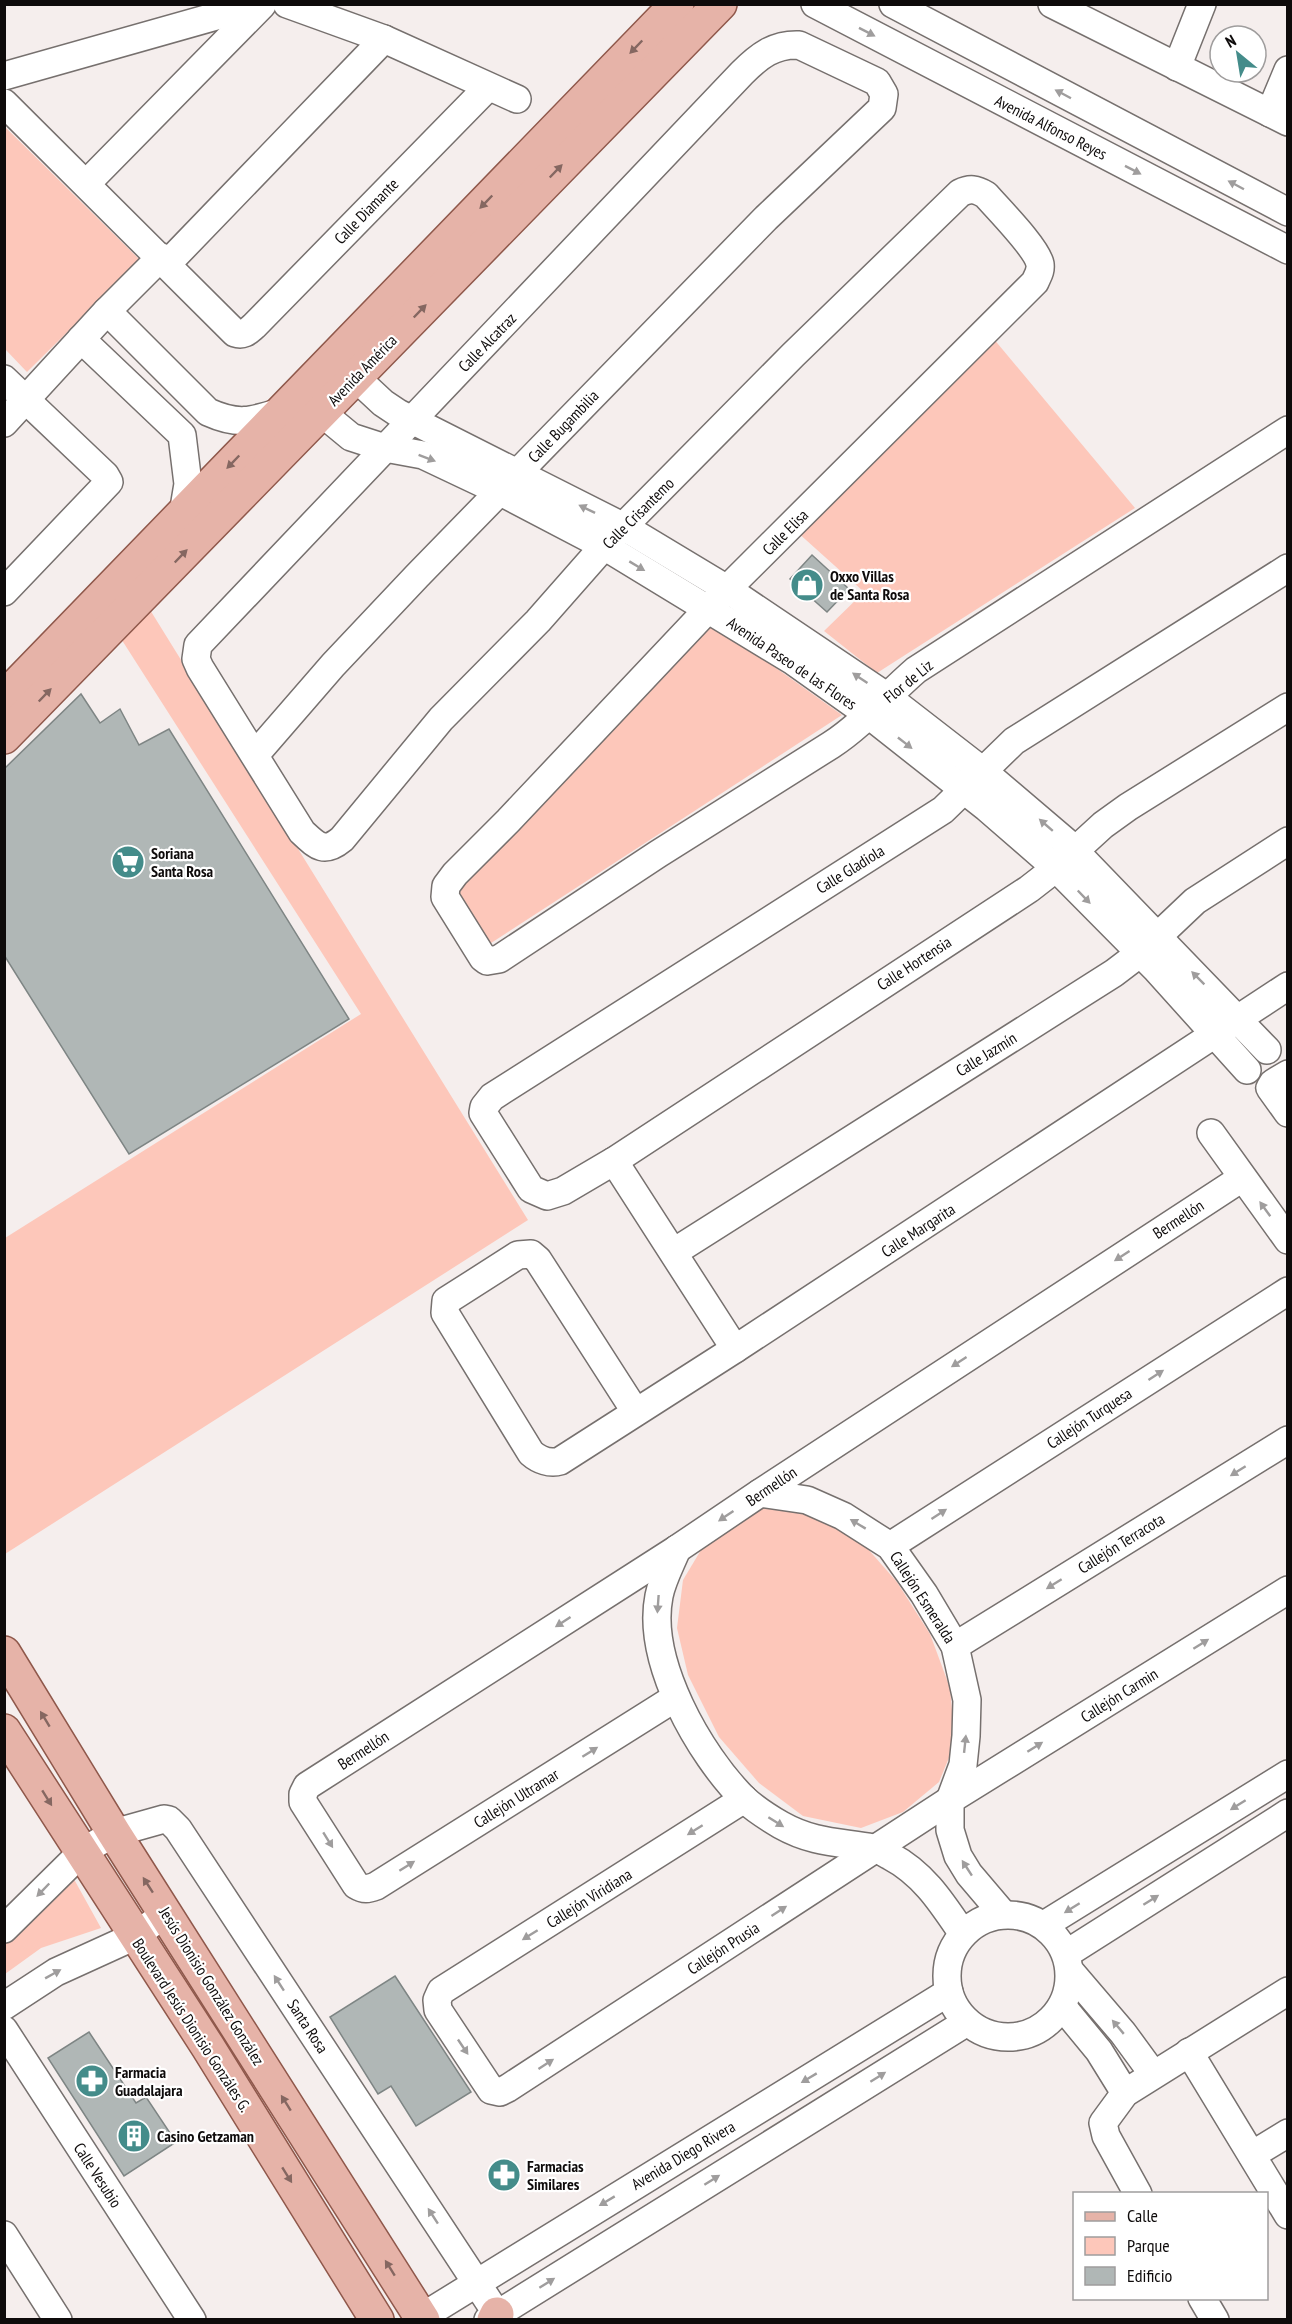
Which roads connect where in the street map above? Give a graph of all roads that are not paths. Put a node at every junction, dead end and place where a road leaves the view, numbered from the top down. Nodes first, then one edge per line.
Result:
1 (260, 4) edge
2 (287, 4) edge
3 (677, 4) edge
4 (720, 4) edge
5 (815, 4) edge
6 (893, 4) edge
7 (1202, 4) edge
8 (1058, 6) edge
9 (384, 39) junction
10 (767, 50) joint
11 (1177, 67) junction
12 (1287, 70) edge
13 (4, 76) edge
14 (488, 87) junction
15 (517, 99) dead end
16 (4, 103) edge
17 (1279, 117) edge
18 (86, 184) junction
19 (960, 193) joint
20 (1287, 212) edge
21 (1287, 250) edge
22 (164, 261) junction
23 (107, 311) junction
24 (81, 339) junction
25 (158, 363) junction
26 (345, 367) junction
27 (4, 379) edge
28 (133, 389) junction
29 (26, 399) junction
30 (301, 406) junction
31 (208, 412) junction
32 (412, 420) junction
33 (4, 423) edge
34 (1287, 430) edge
35 (182, 435) junction
36 (385, 448) junction
37 (508, 483) junction
38 (183, 514) junction
39 (624, 527) junction
40 (604, 546) junction
41 (1287, 568) edge
42 (727, 589) junction
43 (4, 592) edge
44 (710, 609) junction
45 (103, 617) junction
46 (71, 650) junction
47 (4, 698) edge
48 (878, 706) junction
49 (1287, 707) edge
50 (4, 737) edge
51 (255, 755) junction
52 (984, 772) junction
53 (964, 790) junction
54 (1287, 841) edge
55 (1065, 859) junction
56 (1148, 946) junction
57 (503, 957) joint
58 (1287, 986) edge
59 (1228, 1027) junction
60 (1267, 1050) dead end
61 (1247, 1070) dead end
62 (1279, 1080) edge
63 (1287, 1113) edge
64 (1211, 1133) dead end
65 (614, 1161) junction
66 (1242, 1178) junction
67 (531, 1189) joint
68 (1287, 1240) edge
69 (674, 1252) junction
70 (1287, 1291) edge
71 (735, 1349) junction
72 (635, 1411) junction
73 (1287, 1440) edge
74 (760, 1493) junction
75 (890, 1546) junction
76 (677, 1549) junction
77 (1287, 1590) edge
78 (955, 1646) junction
79 (4, 1653) edge
80 (675, 1698) junction
81 (4, 1731) edge
82 (1287, 1774) edge
83 (744, 1799) junction
84 (950, 1800) junction
85 (1287, 1813) edge
86 (114, 1833) junction
87 (876, 1848) junction
88 (82, 1852) junction
89 (356, 1885) joint
90 (166, 1913) junction
91 (1003, 1914) junction
92 (1044, 1925) junction
93 (4, 1929) edge
94 (963, 1934) junction
95 (135, 1936) junction
96 (1068, 1963) junction
97 (1287, 1991) edge
98 (949, 1992) junction
99 (4, 2006) edge
100 (1062, 2006) junction
101 (967, 2022) junction
102 (4, 2030) edge
103 (1189, 2052) junction
104 (1153, 2074) junction
105 (495, 2092) joint
106 (1125, 2093) junction
107 (1287, 2133) edge
108 (1252, 2155) junction
109 (1137, 2192) edge
110 (1287, 2215) edge
111 (4, 2235) edge
112 (477, 2282) junction
113 (1203, 2300) edge
114 (493, 2318) edge
115 (58, 2319) edge
116 (192, 2319) edge
117 (377, 2319) edge
118 (420, 2319) edge
119 (1215, 2319) edge

1 - 13 street
1 - 18 street
2 - 9 street
3 -> 26 main road, Avenida América
26 -> 4 main road, Avenida América
5 -> 21 street, Avenida Alfonso Reyes
20 -> 6 street, Avenida Alfonso Reyes
7 - 11 street
8 - 11 street
9 - 14 street
9 - 22 street
10 - 32 street, Calle Alcatraz
10 - 37 street, Calle Bugambilia
11 - 17 street
12 - 17 street
14 - 15 street
14 - 22 street, Calle Diamante
16 - 18 street
18 - 22 street
19 - 39 street, Calle Crisantemo
19 - 42 street, Calle Elisa
22 - 23 street
23 - 24 street
23 - 25 street
24 - 28 street
24 - 29 street
25 - 28 street
25 - 31 street
26 - 30 main road, Avenida América
26 - 32 street, Avenida Paseo de las Flores
27 - 29 street
28 - 35 street
29 - 33 street
29 - 43 street
30 - 31 street
30 - 36 street, Avenida Paseo de las Flores
30 -> 38 main road, Avenida América
45 -> 30 main road, Avenida América
31 - 35 street
32 - 36 street, Calle Alcatraz
32 - 37 street, Avenida Paseo de las Flores
34 - 48 street, Flor de Liz
35 - 38 street
36 -> 37 street, Avenida Paseo de las Flores
36 - 51 street, Calle Alcatraz
39 -> 37 street, Avenida Paseo de las Flores
37 - 40 street, Avenida Paseo de las Flores
37 - 51 street, Calle Bugambilia
38 - 45 main road, Avenida América
39 - 40 street, Calle Crisantemo
39 - 42 street, Avenida Paseo de las Flores
40 -> 44 street, Avenida Paseo de las Flores
40 - 51 street, Calle Crisantemo
41 - 52 street, Calle Gladiola
42 - 44 street, Calle Elisa
48 -> 42 street, Avenida Paseo de las Flores
44 - 48 street, Avenida Paseo de las Flores
44 - 57 street, Calle Elisa
45 - 46 main road, Avenida América
46 - 47 main road, Avenida América
50 -> 46 main road, Avenida América
48 - 52 street, Avenida Paseo de las Flores
48 -> 53 street, Avenida Paseo de las Flores
48 - 57 street, Flor de Liz
49 - 55 street, Calle Hortensia
52 - 53 street, Calle Gladiola
55 -> 52 street, Avenida Paseo de las Flores
53 - 55 street, Avenida Paseo de las Flores
53 - 67 street, Calle Gladiola
54 - 56 street, Calle Jazmín
55 - 56 street, Avenida Paseo de las Flores
55 - 65 street, Calle Hortensia
56 - 59 street, Avenida Paseo de las Flores
56 - 69 street, Calle Jazmín
58 - 59 street, Calle Margarita
59 - 60 street
59 - 61 street
59 - 71 street, Calle Margarita
62 - 63 street
64 - 66 street
65 - 67 street, Calle Hortensia
65 - 69 street
68 -> 66 street
66 -> 74 street, Bermellón
69 - 71 street
75 -> 70 street, Callejón Turquesa
71 - 72 street, Calle Margarita
72 - 72 street, Calle Margarita
73 -> 78 street, Callejón Terracota
75 -> 74 street, Callejón Esmeralda
74 -> 76 street, Bermellón
75 - 78 street, Callejón Esmeralda
76 -> 80 street
76 -> 89 street, Bermellón
84 -> 77 street, Callejón Carmin
84 -> 78 street, Callejón Esmeralda
86 -> 79 main road, Jesús Dionisio González González
80 - 83 street
89 -> 80 street, Callejón Ultramar
81 -> 88 main road, Boulevard Jesús Dionisio Gonzáles G.
82 -> 92 street
83 -> 87 street
83 -> 105 street, Callejón Viridiana
84 - 87 street, Callejón Prusia
91 -> 84 street, Callejón Esmeralda
96 -> 85 street
86 - 88 street, Santa Rosa
90 -> 86 main road, Jesús Dionisio González González
112 -> 86 street, Santa Rosa
87 - 94 street
105 -> 87 street, Callejón Prusia
88 -> 93 street, Santa Rosa
88 - 95 main road, Boulevard Jesús Dionisio Gonzáles G.
90 - 95 street
118 -> 90 main road, Jesús Dionisio González González
91 - 92 street
91 - 94 street
92 - 96 street
94 - 98 street
99 -> 95 street
95 -> 117 main road, Boulevard Jesús Dionisio Gonzáles G.
96 - 100 street
104 -> 96 street
97 - 103 street
98 - 101 street
98 -> 112 street, Avenida Diego Rivera
100 - 101 street
100 - 106 street
114 -> 101 street
102 - 116 street, Calle Vesubio
103 - 104 street
103 - 108 street
104 - 106 street
106 - 109 street
107 - 108 street
108 - 110 street
111 - 115 street
112 - 114 street, Santa Rosa
112 - 118 street, Avenida Diego Rivera
113 - 119 street

